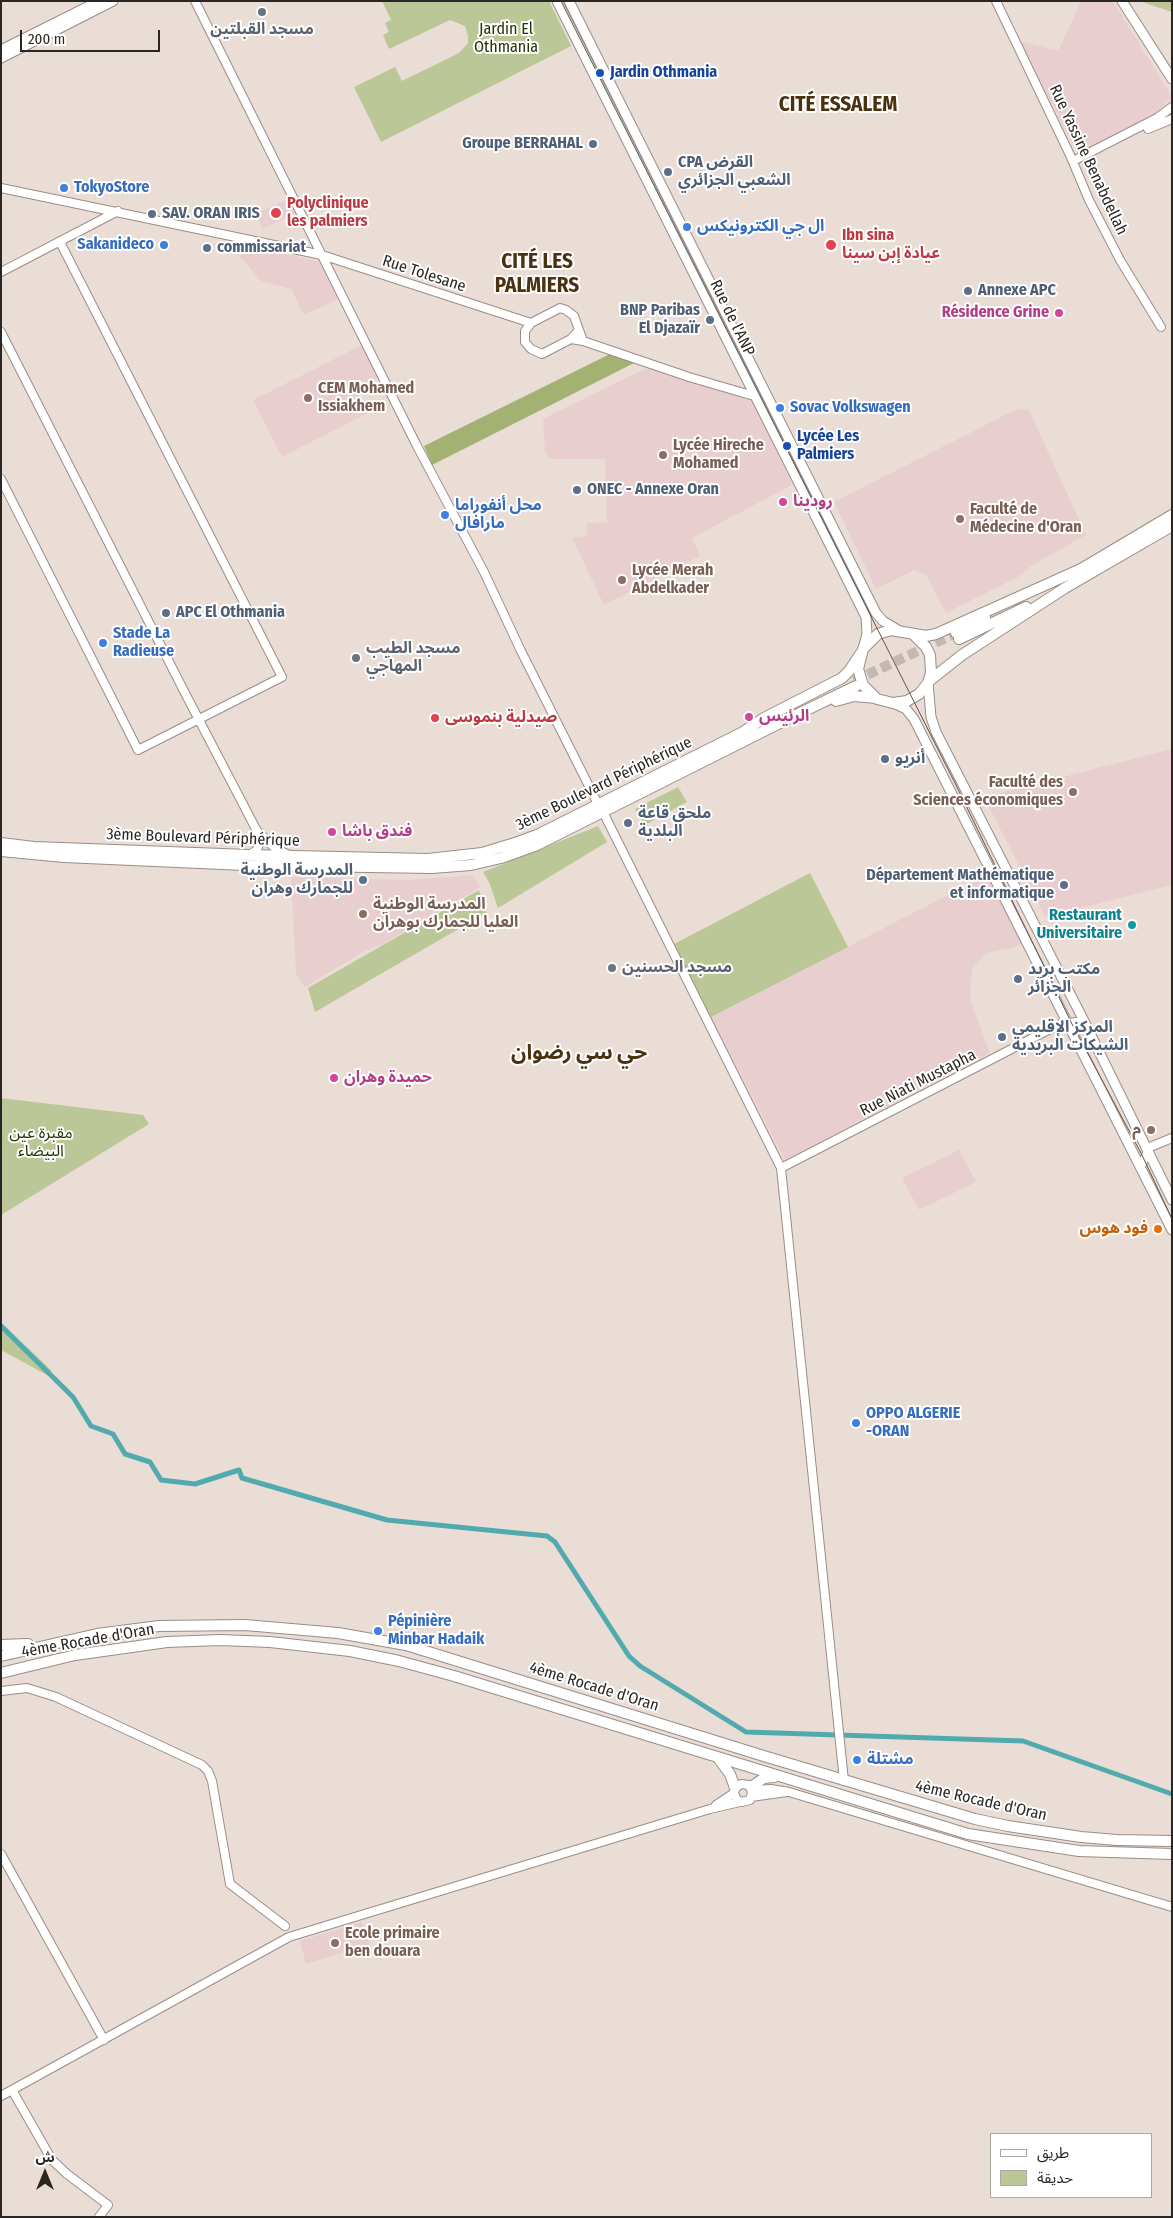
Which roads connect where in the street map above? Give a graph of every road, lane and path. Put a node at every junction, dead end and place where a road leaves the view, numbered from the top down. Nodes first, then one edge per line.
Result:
1 (99, 1) edge
2 (113, 1) edge
3 (195, 1) edge
4 (558, 1) edge
5 (569, 1) edge
6 (996, 1) edge
7 (1122, 1) edge
8 (1, 50) edge
9 (1, 58) edge
10 (1172, 79) edge
11 (1172, 107) edge
12 (1172, 118) edge
13 (1074, 164) junction
14 (1, 188) edge
15 (118, 211) junction
16 (60, 242) junction
17 (322, 255) junction
18 (1, 272) edge
19 (519, 320) junction
20 (531, 323) junction
21 (1161, 327) dead end
22 (579, 330) junction
23 (524, 331) junction
24 (1, 332) edge
25 (571, 339) junction
26 (583, 341) junction
27 (754, 396) junction
28 (1, 479) edge
29 (1172, 515) edge
30 (1172, 526) edge
31 (1081, 569) junction
32 (1065, 588) junction
33 (898, 630) junction
34 (914, 635) junction
35 (862, 651) junction
36 (928, 682) junction
37 (878, 699) junction
38 (893, 703) junction
39 (198, 718) junction
40 (743, 732) junction
41 (718, 755) junction
42 (602, 812) junction
43 (257, 831) junction
44 (1, 843) edge
45 (1, 851) edge
46 (249, 855) junction
47 (292, 856) junction
48 (1084, 1021) junction
49 (1068, 1024) junction
50 (1172, 1138) edge
51 (1149, 1152) junction
52 (1141, 1166) junction
53 (781, 1168) junction
54 (1172, 1200) edge
55 (1172, 1230) edge
56 (54, 1642) junction
57 (1, 1645) edge
58 (1, 1656) edge
59 (1, 1673) edge
60 (1, 1691) edge
61 (717, 1758) junction
62 (785, 1779) junction
63 (844, 1781) junction
64 (734, 1791) junction
65 (751, 1792) junction
66 (740, 1802) junction
67 (710, 1809) junction
68 (1172, 1841) edge
69 (1, 1854) edge
70 (1172, 1854) edge
71 (1172, 1907) edge
72 (285, 1926) dead end
73 (104, 2040) junction
74 (12, 2090) junction
75 (1, 2096) edge
76 (98, 2217) edge

1 - 8 main road
2 - 9 main road
3 - 17 street
4 - 27 main road, Rue de l'ANP
5 - 33 main road, Rue de l'ANP
6 - 13 street, Rue Yassine Benabdellah
7 - 10 main road
11 - 13 street
12 - 13 street
13 - 21 street, Rue Yassine Benabdellah
14 - 15 street, Rue Tolesane
15 - 16 street
15 - 17 street, Rue Tolesane
16 - 18 street
16 - 39 street
17 - 19 street, Rue Tolesane
17 - 42 street
19 - 20 street, Rue Tolesane
19 - 23 street
20 - 22 street
20 - 23 street
22 - 25 street
22 - 26 street
23 - 25 street
24 - 39 street
25 - 26 street
26 - 27 street
27 - 35 main road, Rue de l'ANP
28 - 39 street
29 - 31 highway
30 - 32 highway
31 - 32 highway
31 - 34 highway
32 - 36 highway
33 - 34 highway
33 - 35 highway
34 - 36 highway
35 - 37 highway
35 - 40 highway, 3ème Boulevard Périphérique
36 - 38 highway
36 - 48 main road
37 - 38 highway
37 - 41 highway
38 - 49 main road
39 - 43 street
40 - 41 highway, 3ème Boulevard Périphérique
40 - 42 highway, 3ème Boulevard Périphérique
41 - 42 highway, 3ème Boulevard Périphérique
42 - 45 highway, 3ème Boulevard Périphérique
42 - 47 highway, 3ème Boulevard Périphérique
42 - 53 street
43 - 46 street
43 - 47 street
44 - 46 highway, 3ème Boulevard Périphérique
46 - 47 highway, 3ème Boulevard Périphérique
48 - 49 street, Rue Niati Mustapha
48 - 51 main road
49 - 52 main road
49 - 53 street, Rue Niati Mustapha
50 - 51 street
51 - 52 street
51 - 54 main road
52 - 55 main road
53 - 63 street
56 - 57 highway
56 - 58 highway, 4ème Rocade d'Oran
56 - 63 highway, 4ème Rocade d'Oran
59 - 61 highway, 4ème Rocade d'Oran
60 - 72 street
61 - 62 highway, 4ème Rocade d'Oran
61 - 64 highway
62 - 65 highway
62 - 70 highway, 4ème Rocade d'Oran
63 - 68 highway, 4ème Rocade d'Oran
64 - 65 street
64 - 66 street
64 - 67 street
65 - 66 street
65 - 71 street
66 - 67 street
67 - 73 street
69 - 73 street
73 - 74 street
74 - 75 street
74 - 76 street

